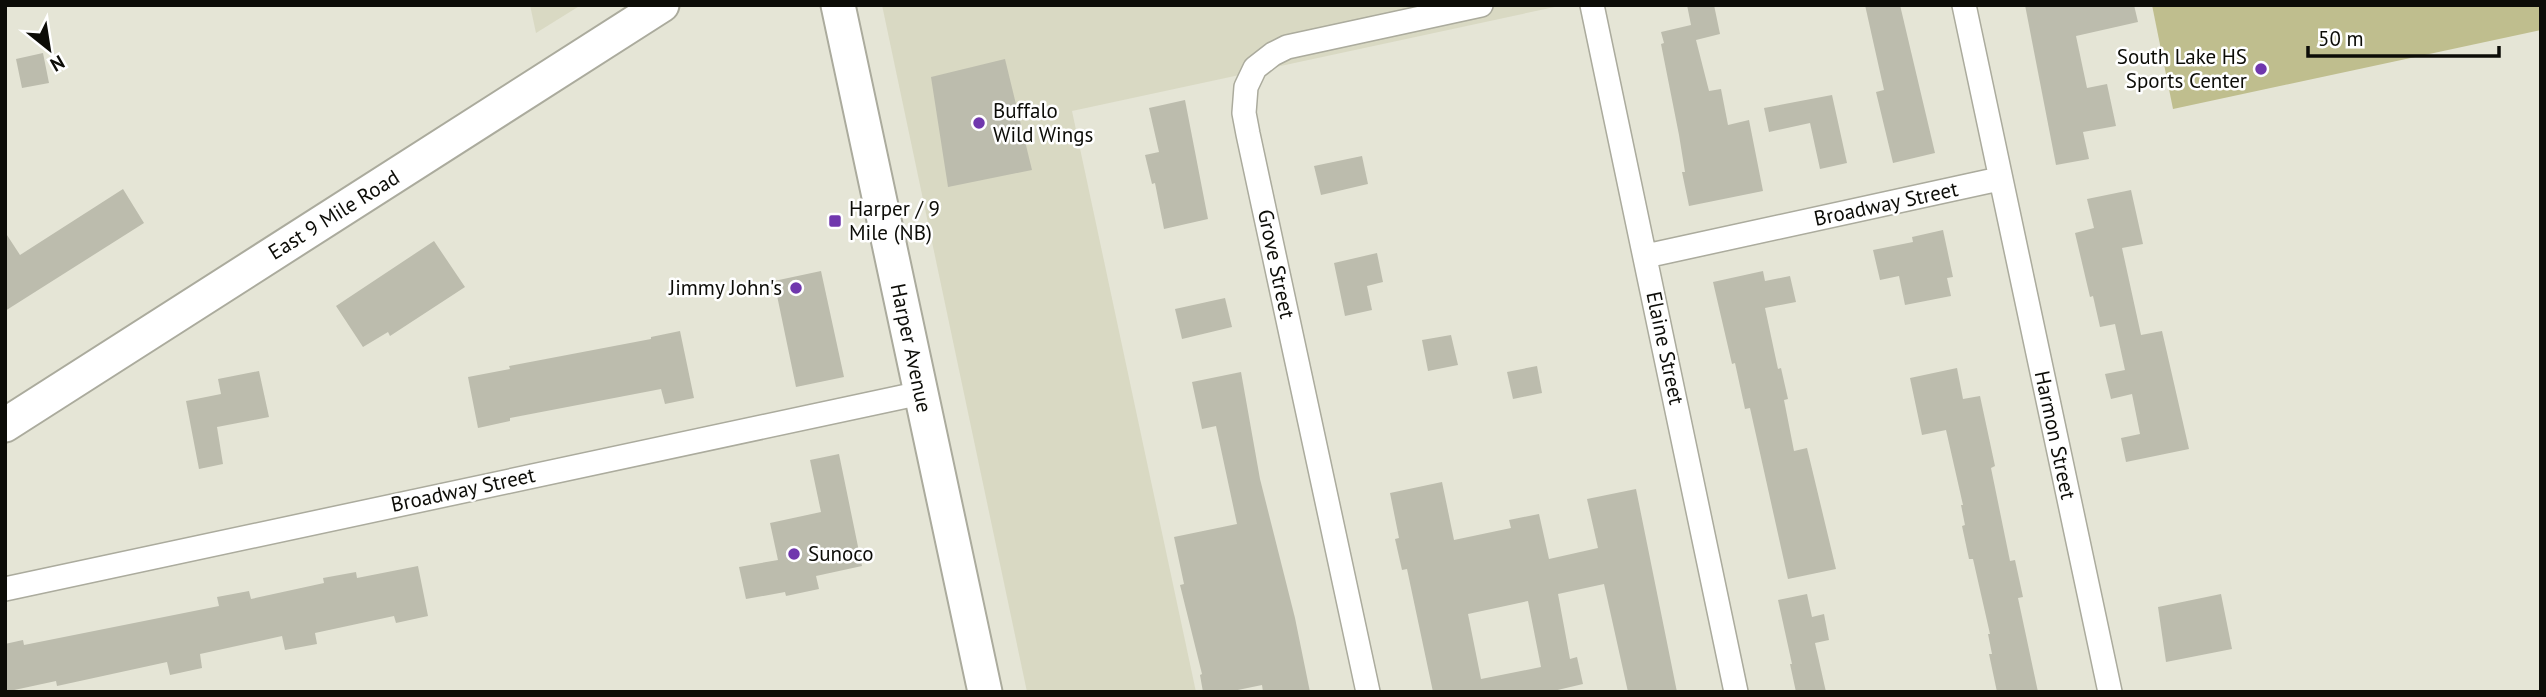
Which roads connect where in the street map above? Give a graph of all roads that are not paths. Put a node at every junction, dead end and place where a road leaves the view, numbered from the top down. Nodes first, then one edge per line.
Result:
1 (662, 5) edge
2 (838, 5) edge
3 (1481, 5) edge
4 (1592, 5) edge
5 (1964, 5) edge
6 (1999, 179) junction
7 (1646, 256) junction
8 (921, 393) junction
9 (5, 425) edge
10 (5, 589) edge
11 (985, 692) edge
12 (1368, 692) edge
13 (1736, 692) edge
14 (2110, 692) edge

1 - 9 main road, East 9 Mile Road
2 - 8 main road, Harper Avenue
3 - 12 street, Grove Street
4 - 7 street, Elaine Street
5 - 6 street
6 - 7 street, Broadway Street
6 - 14 street, Harmon Street
7 - 13 street, Elaine Street
8 - 10 street, Broadway Street
8 - 11 main road, Harper Avenue

